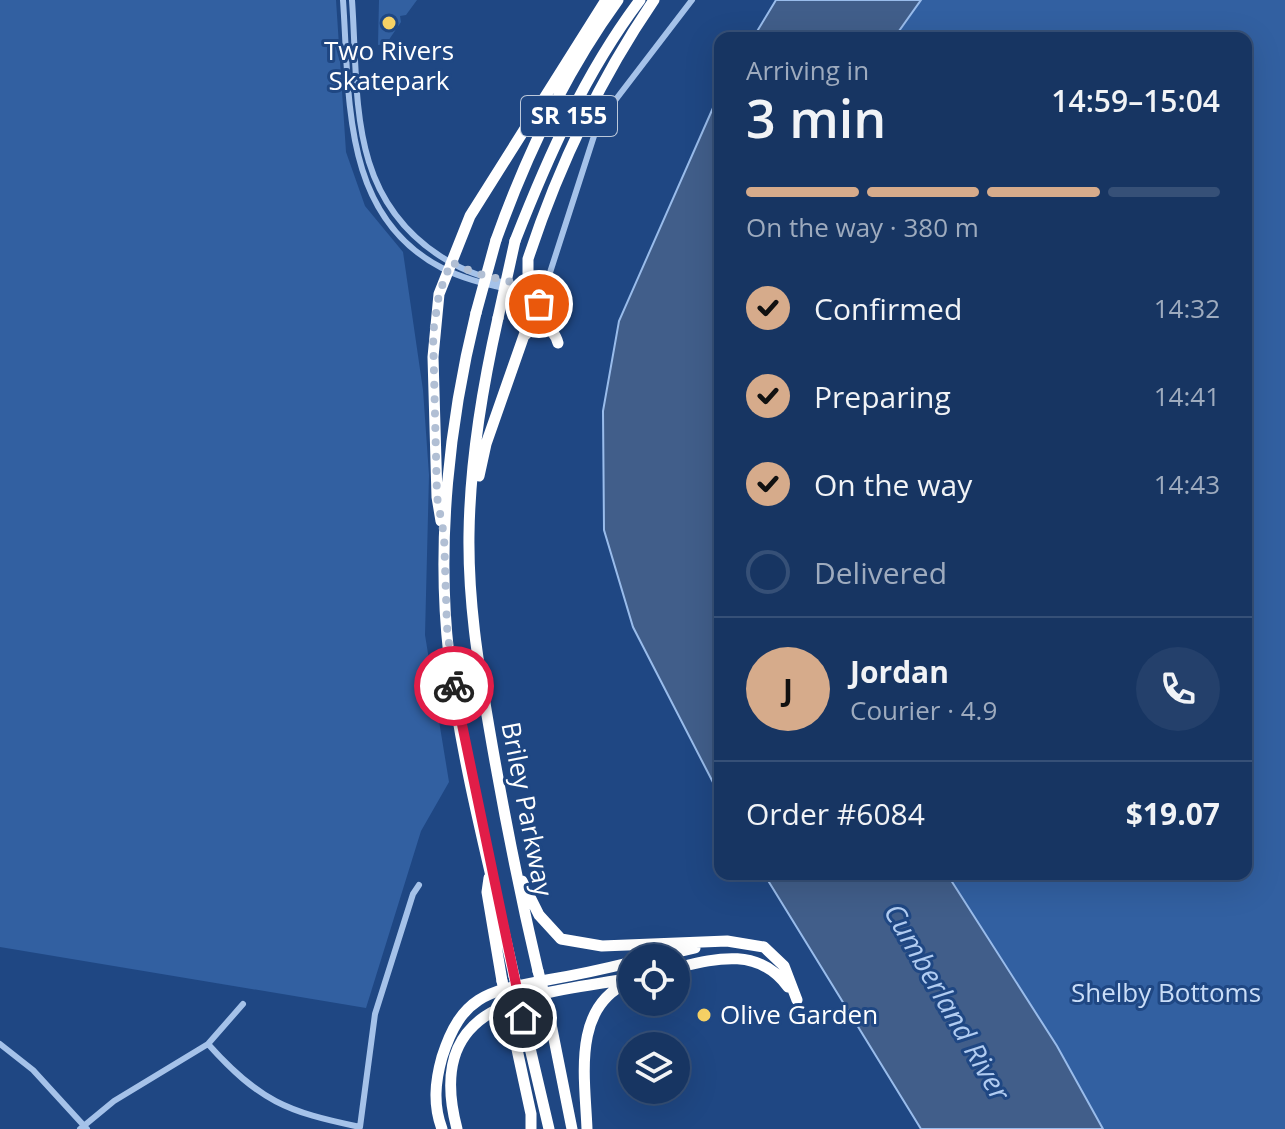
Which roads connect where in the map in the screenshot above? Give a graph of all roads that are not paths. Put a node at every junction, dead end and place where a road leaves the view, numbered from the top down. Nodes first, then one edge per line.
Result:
1 (343, 0) edge
2 (352, 0) edge
3 (606, 0) edge
4 (618, 0) edge
5 (640, 0) edge
6 (654, 0) edge
7 (692, 0) edge
8 (552, 266) junction
9 (449, 267) junction
10 (530, 286) junction
11 (545, 288) junction
12 (535, 304) junction
13 (524, 336) junction
14 (558, 343) dead end
15 (444, 535) junction
16 (470, 568) junction
17 (512, 863) junction
18 (490, 870) junction
19 (419, 885) dead end
20 (727, 941) junction
21 (755, 945) junction
22 (690, 949) edge
23 (751, 959) junction
24 (618, 965) edge
25 (690, 965) edge
26 (618, 983) edge
27 (618, 989) edge
28 (243, 1004) dead end
29 (0, 1044) edge
30 (208, 1044) junction
31 (84, 1128) edge
32 (442, 1129) edge
33 (457, 1129) edge
34 (531, 1129) edge
35 (549, 1129) edge
36 (572, 1129) edge
37 (587, 1129) edge

1 - 9 street
2 - 9 street
3 - 9 highway
4 - 15 highway, Briley Parkway / SR 155, bridge
5 - 16 highway, Briley Parkway / SR 155, bridge
6 - 10 highway
7 - 8 street
8 - 10 street
8 - 11 street
9 - 10 street
9 - 15 highway
10 - 11 street
10 - 12 street
11 - 12 street
12 - 13 highway
13 - 14 highway
13 - 16 highway
15 - 18 highway, Briley Parkway / SR 155
16 - 17 highway, Briley Parkway / SR 155
17 - 20 highway
17 - 36 highway, Briley Parkway / SR 155, bridge
18 - 34 highway, bridge
18 - 35 highway, Briley Parkway / SR 155, bridge
19 - 30 street
20 - 21 highway
20 - 22 highway
21 - 23 highway
21 - 23 highway
23 - 25 highway
24 - 32 highway
26 - 33 highway
27 - 37 highway
28 - 30 street
29 - 31 street
30 - 31 street

